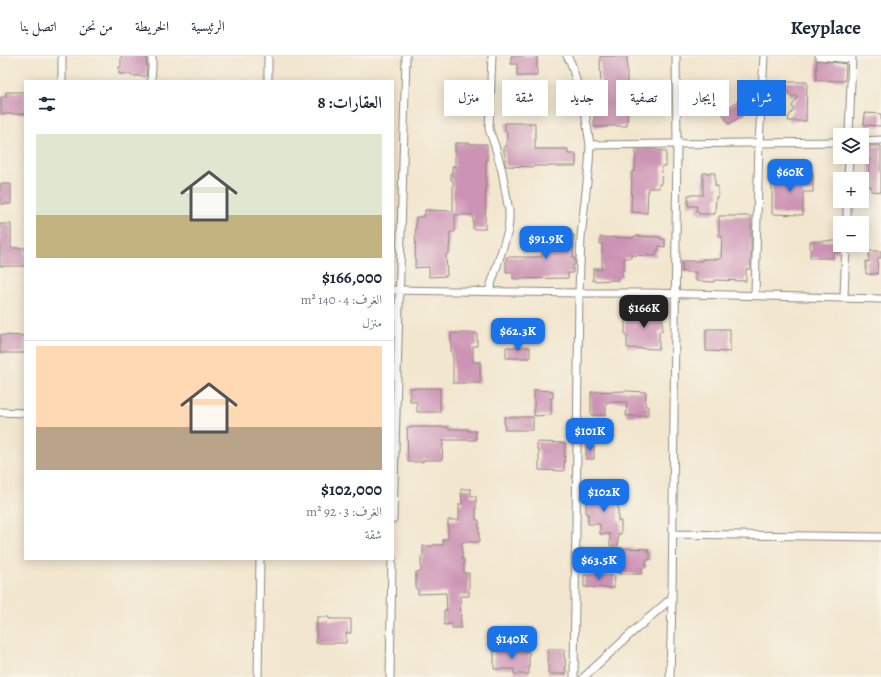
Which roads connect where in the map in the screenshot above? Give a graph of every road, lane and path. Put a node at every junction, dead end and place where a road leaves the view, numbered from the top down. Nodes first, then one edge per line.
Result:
1 (62, 56) edge
2 (152, 56) edge
3 (268, 56) edge
4 (406, 56) edge
5 (492, 56) edge
6 (567, 56) edge
7 (676, 56) edge
8 (764, 56) edge
9 (819, 56) edge
10 (851, 58) edge
11 (62, 80) edge
12 (151, 80) edge
13 (268, 80) edge
14 (850, 128) edge
15 (881, 140) edge
16 (869, 141) edge
17 (833, 142) edge
18 (758, 143) junction
19 (677, 144) junction
20 (590, 145) junction
21 (846, 252) edge
22 (396, 290) edge
23 (489, 291) junction
24 (579, 294) junction
25 (676, 294) junction
26 (755, 295) junction
27 (844, 297) junction
28 (881, 299) edge
29 (0, 412) edge
30 (24, 413) edge
31 (394, 443) edge
32 (673, 534) junction
33 (881, 536) edge
34 (260, 560) edge
35 (392, 560) edge
36 (672, 598) junction
37 (258, 677) edge
38 (390, 677) edge
39 (574, 677) edge
40 (584, 677) edge
41 (670, 677) edge

1 - 11 street
2 - 12 street
3 - 13 street
4 - 22 street
5 - 23 street
6 - 20 street
7 - 19 street
8 - 18 street
9 - 10 street
10 - 14 street
15 - 16 street
17 - 18 street
18 - 19 street
18 - 26 street
19 - 20 street
19 - 25 street
20 - 24 street
21 - 27 street
22 - 23 street
22 - 31 street
23 - 24 street
24 - 25 street
24 - 39 street
25 - 26 street
25 - 32 street
26 - 27 street
27 - 28 street
29 - 30 street
32 - 33 street
32 - 36 street
34 - 37 street
35 - 38 street
36 - 40 street
36 - 41 street

